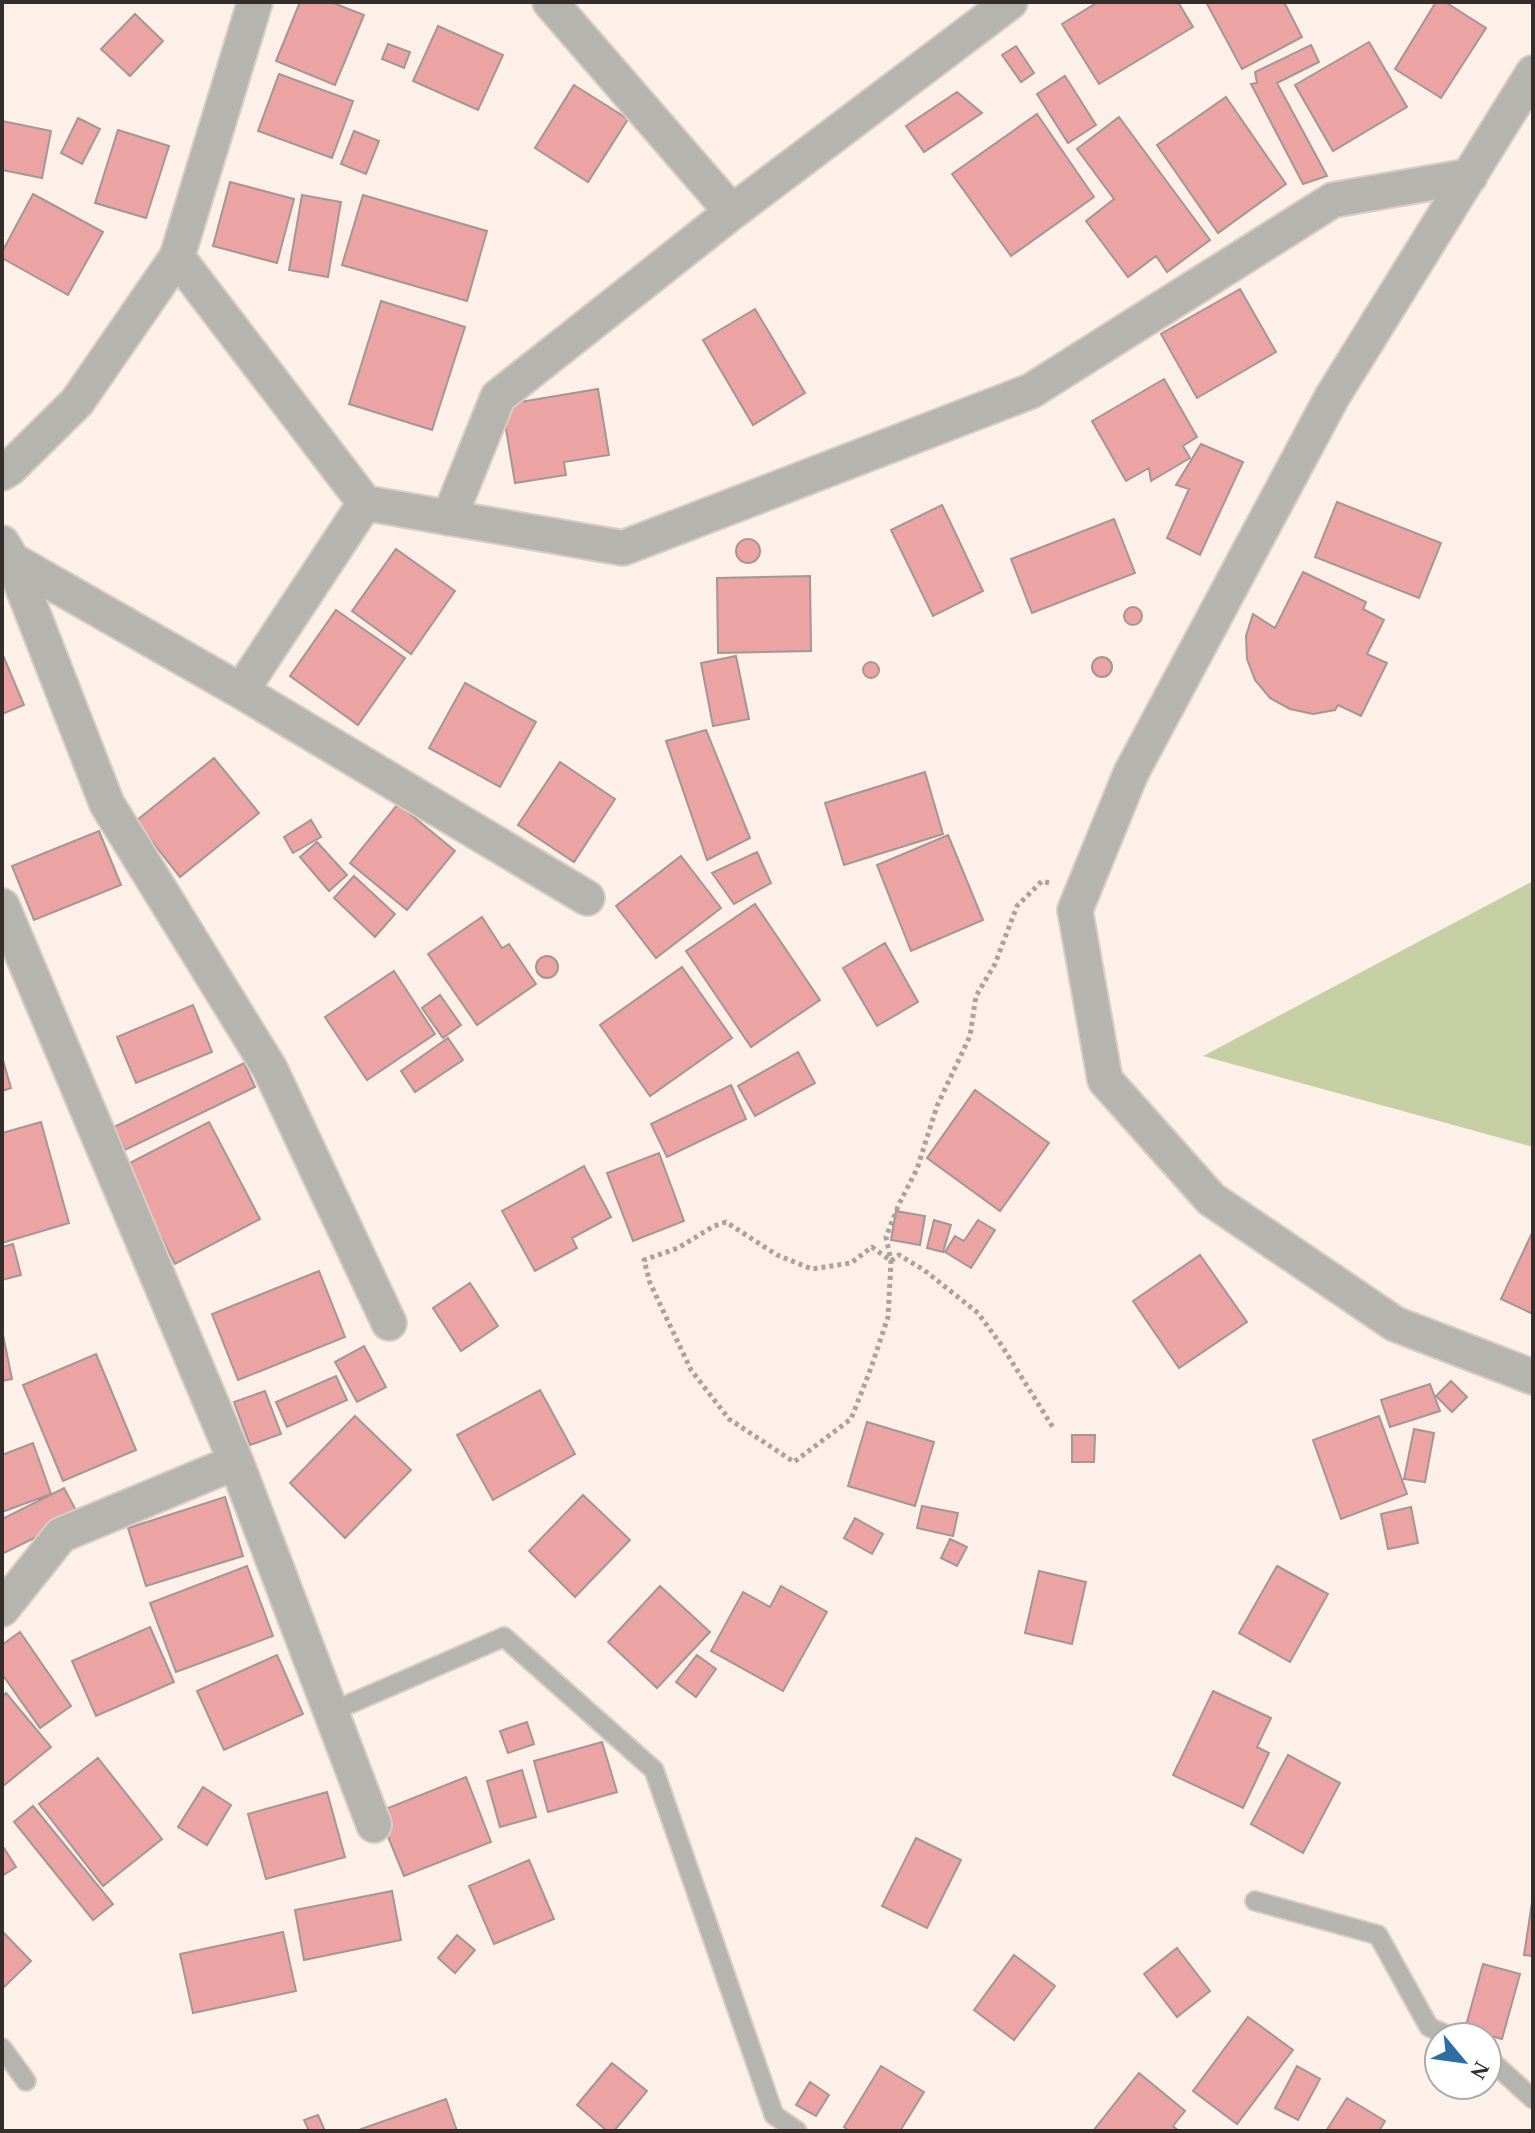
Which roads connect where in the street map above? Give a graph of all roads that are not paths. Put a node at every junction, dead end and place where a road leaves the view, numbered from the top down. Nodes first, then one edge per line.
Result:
1 (255, 2) edge
2 (550, 2) edge
3 (1010, 2) edge
4 (1533, 73) edge
5 (1470, 176) junction
6 (732, 212) junction
7 (177, 257) junction
8 (2, 473) edge
9 (365, 503) junction
10 (449, 518) junction
11 (7, 551) edge
12 (241, 691) junction
13 (587, 898) dead end
14 (2, 906) edge
15 (389, 1323) dead end
16 (1533, 1377) edge
17 (236, 1462) junction
18 (2, 1609) edge
19 (331, 1712) junction
20 (374, 1825) dead end
21 (1255, 1901) dead end
22 (1426, 2021) edge
23 (2, 2048) edge
24 (1503, 2072) edge
25 (26, 2081) dead end
26 (1533, 2099) edge
27 (797, 2131) edge

1 - 7 street
2 - 6 street
3 - 6 street
4 - 5 street
5 - 10 street
5 - 16 street
6 - 10 street
7 - 8 street
7 - 9 street
9 - 10 street
9 - 12 street
11 - 12 street
11 - 15 street
12 - 13 street
14 - 17 street
17 - 18 street
17 - 19 street
19 - 20 street
19 - 27 lane
21 - 22 lane
23 - 25 lane
24 - 26 lane

